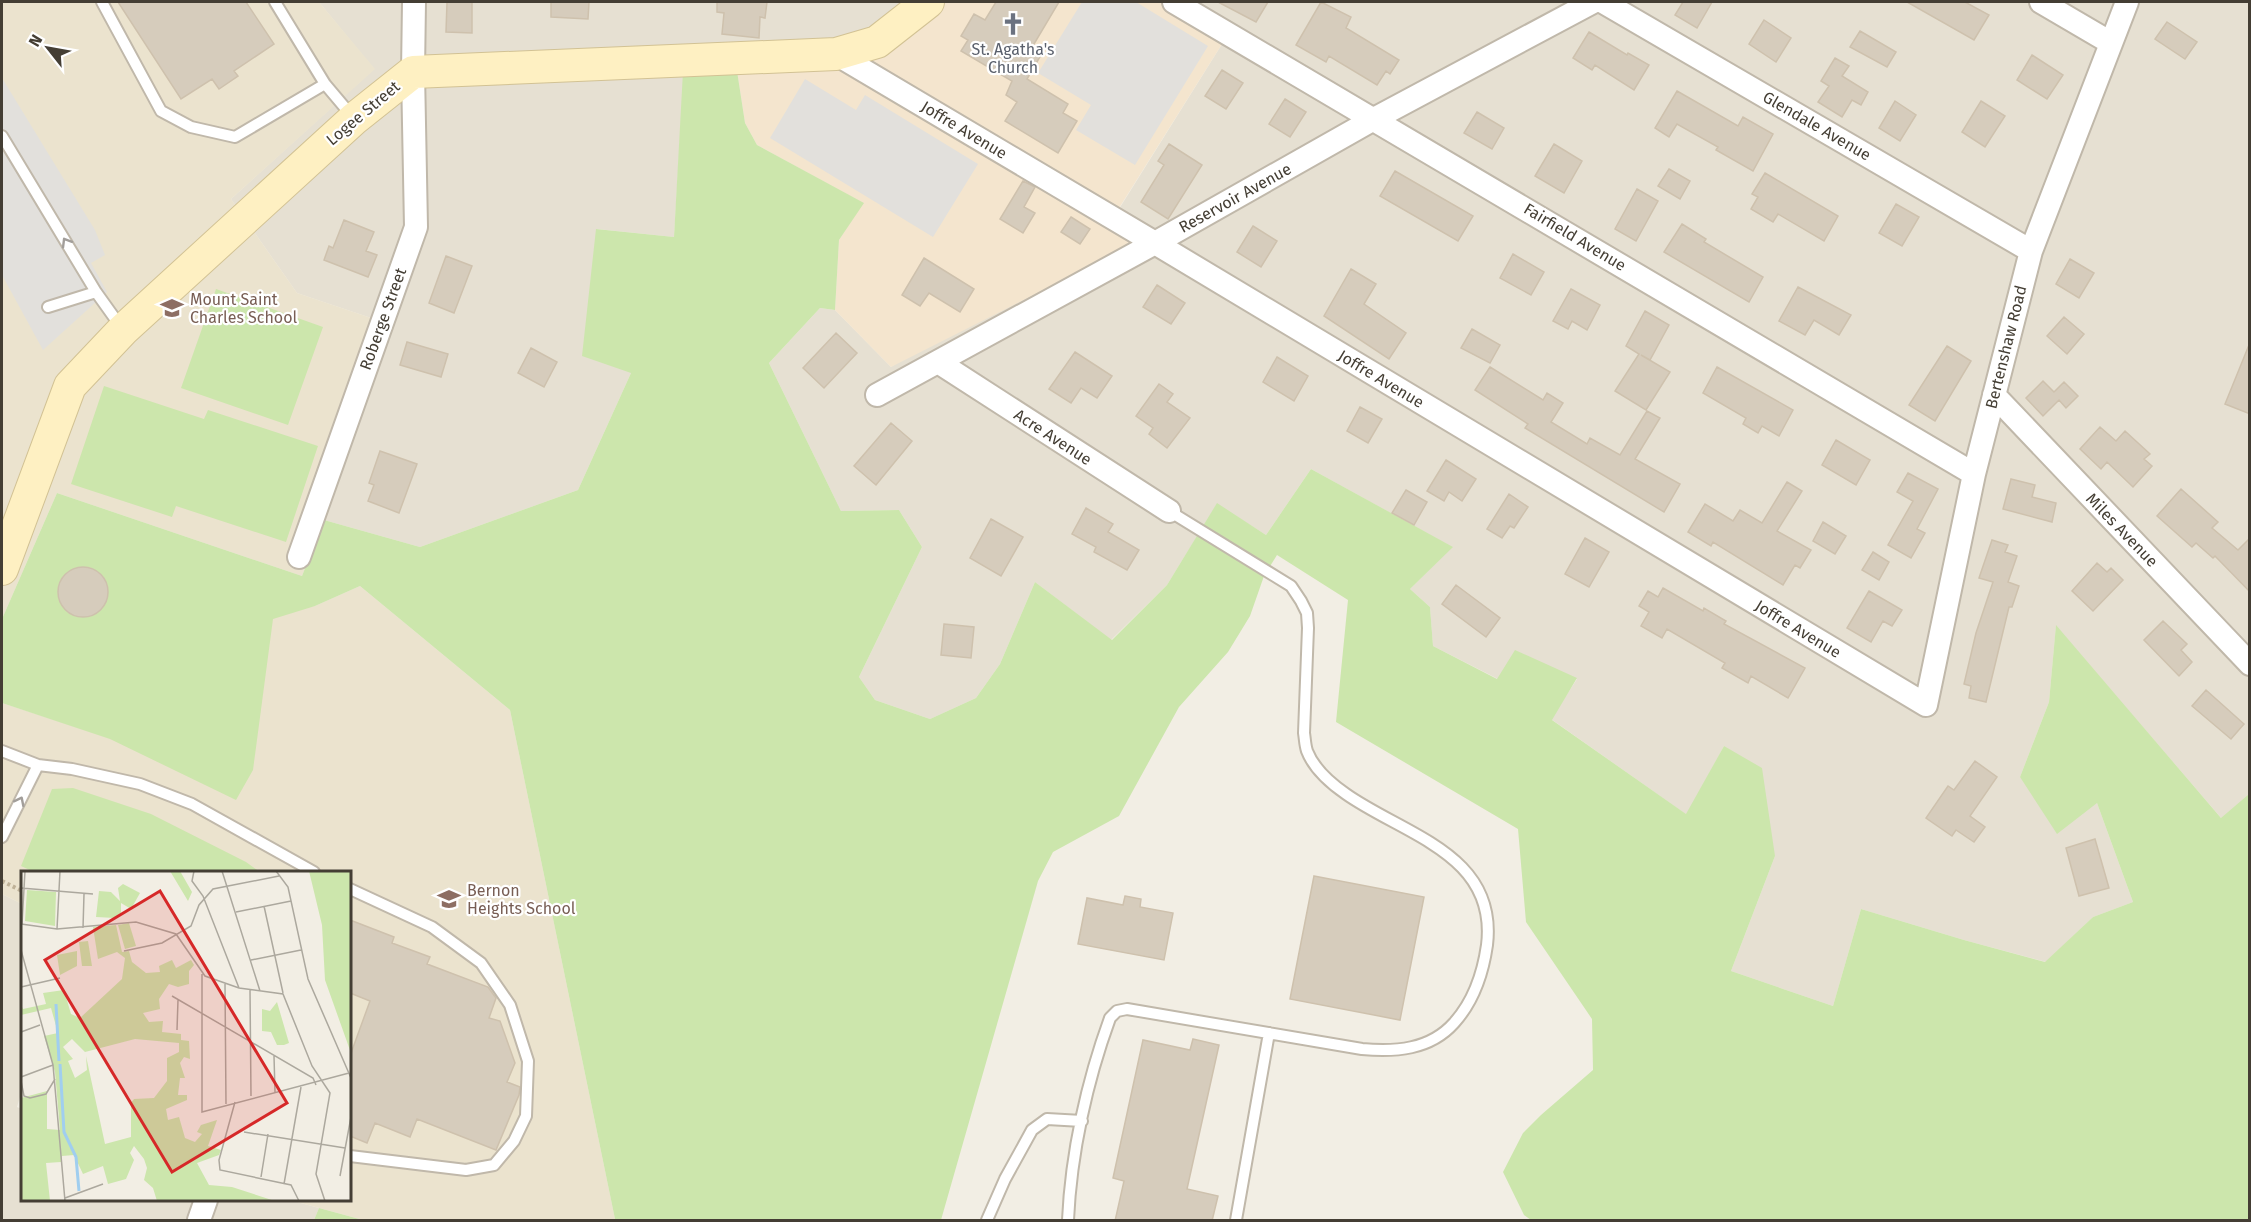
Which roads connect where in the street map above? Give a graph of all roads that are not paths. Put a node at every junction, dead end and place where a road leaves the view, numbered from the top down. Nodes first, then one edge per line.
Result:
1 (102, 2) edge
2 (275, 2) edge
3 (414, 2) edge
4 (928, 2) edge
5 (1174, 2) edge
6 (1593, 2) edge
7 (1603, 2) edge
8 (2041, 2) edge
9 (2127, 2) edge
10 (2111, 43) junction
11 (836, 54) junction
12 (413, 72) junction
13 (325, 84) junction
14 (354, 119) junction
15 (1374, 119) junction
16 (2, 136) edge
17 (1155, 243) junction
18 (2031, 250) junction
19 (96, 292) junction
20 (48, 307) dead end
21 (123, 330) junction
22 (938, 362) junction
23 (877, 395) dead end
24 (1994, 395) junction
25 (1974, 474) junction
26 (1168, 511) joint
27 (299, 557) dead end
28 (2, 569) edge
29 (2250, 664) edge
30 (1926, 705) joint
31 (2, 752) edge
32 (38, 765) junction
33 (2, 837) edge
34 (302, 870) edge
35 (351, 889) edge
36 (1269, 1033) junction
37 (1082, 1121) junction
38 (351, 1156) edge
39 (206, 1201) edge
40 (199, 1221) edge
41 (987, 1221) edge
42 (1068, 1221) edge
43 (1236, 1221) edge

1 - 13 lane
2 - 13 lane
3 - 12 street, Roberge Street
4 - 11 street, Logee Street
5 - 15 street, Fairfield Avenue
6 - 15 street, Reservoir Avenue
7 - 18 street, Glendale Avenue
8 - 10 street
9 - 10 street, Bertenshaw Road
10 - 18 street, Bertenshaw Road
11 - 12 street, Logee Street
11 - 17 street, Joffre Avenue
12 - 14 street, Logee Street
12 - 27 street, Roberge Street
13 - 14 lane
14 - 21 street, Logee Street
15 - 17 street, Reservoir Avenue
15 - 25 street, Fairfield Avenue
19 -> 16 lane
17 - 22 street, Reservoir Avenue
17 - 30 street, Joffre Avenue
18 - 24 street, Bertenshaw Road
19 - 20 lane
19 - 21 lane
21 - 28 street, Logee Street
22 - 23 street, Reservoir Avenue
22 - 26 street, Acre Avenue
24 - 25 street, Bertenshaw Road
24 - 29 street, Miles Avenue
25 - 30 street, Bertenshaw Road
26 - 36 lane
31 - 32 lane
33 -> 32 lane
32 - 34 lane
35 - 38 lane
36 - 37 lane
36 - 43 lane
37 - 41 lane
37 - 42 lane
39 - 40 street

